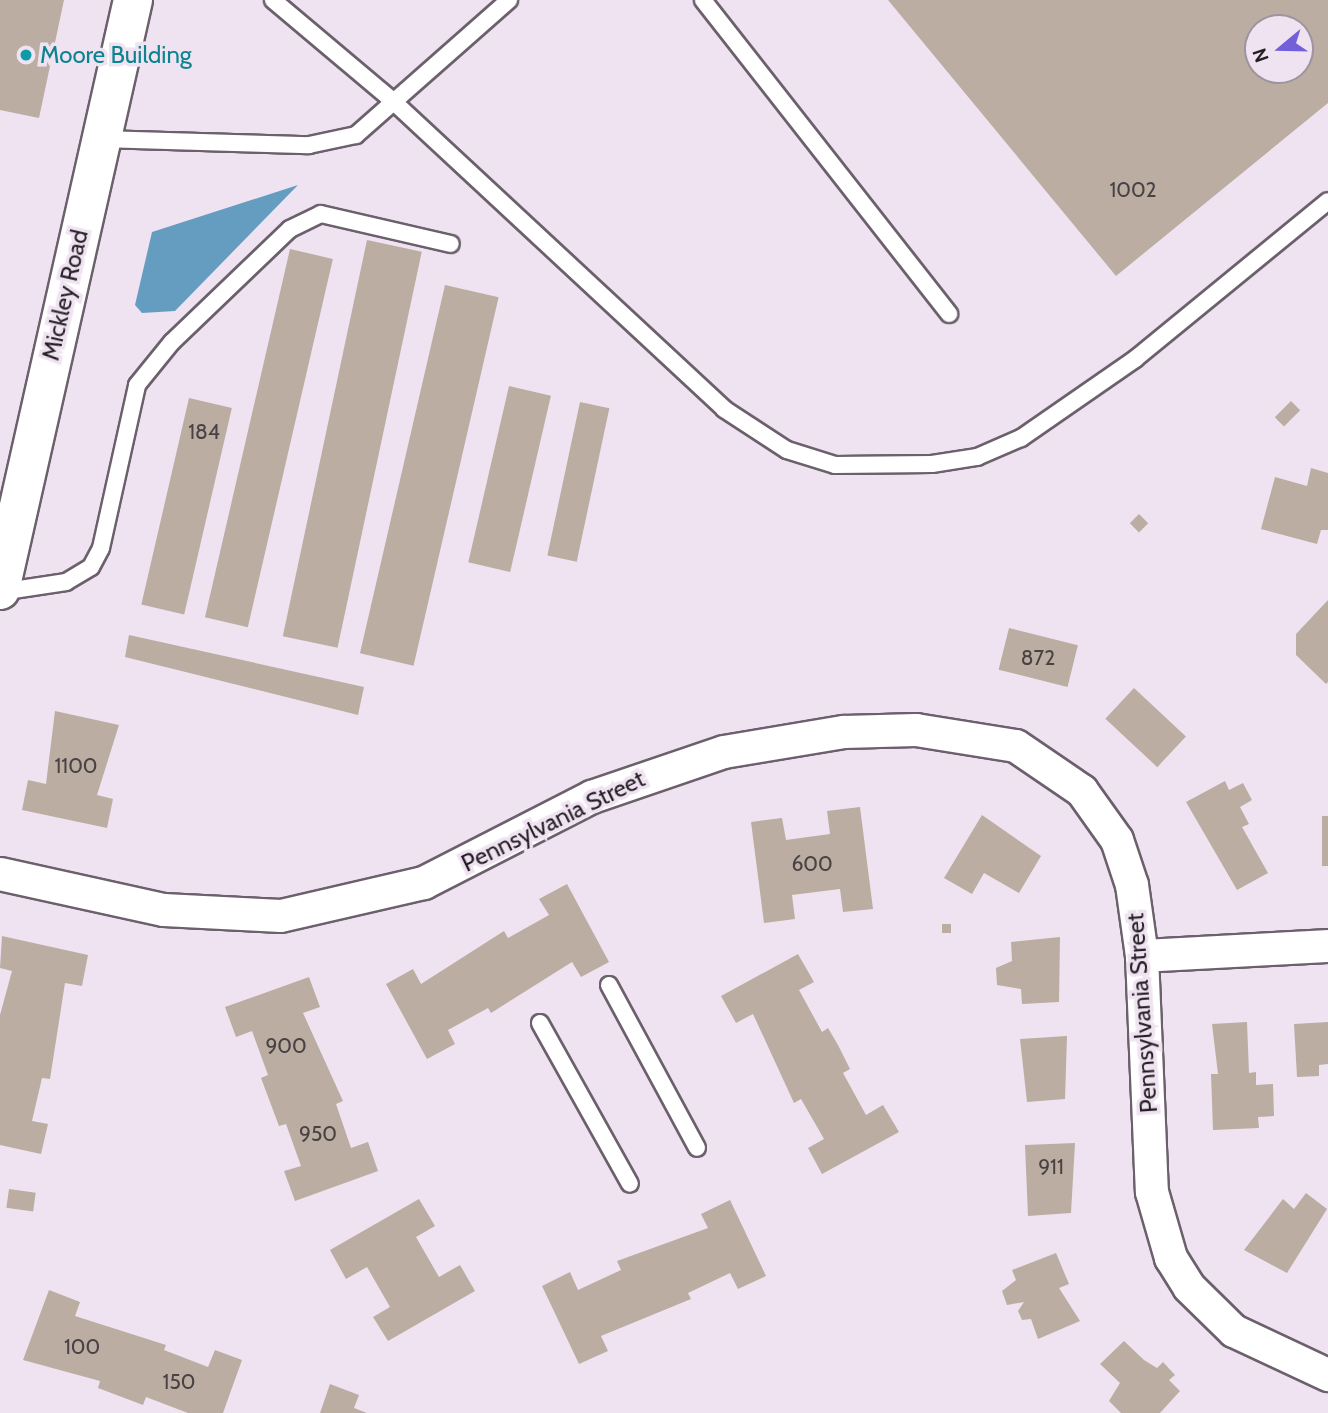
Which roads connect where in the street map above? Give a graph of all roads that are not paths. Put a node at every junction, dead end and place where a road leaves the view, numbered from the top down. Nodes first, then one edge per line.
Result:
1 (132, 0) edge
2 (273, 0) edge
3 (509, 0) edge
4 (703, 0) edge
5 (394, 102) junction
6 (101, 139) junction
7 (1328, 201) edge
8 (451, 244) dead end
9 (949, 314) dead end
10 (0, 591) edge
11 (0, 874) edge
12 (1328, 946) edge
13 (1142, 956) junction
14 (609, 985) dead end
15 (540, 1023) dead end
16 (697, 1147) dead end
17 (630, 1184) dead end
18 (1328, 1375) edge

1 - 6 street, Mickley Road
2 - 5 lane
3 - 5 lane
4 - 9 lane
5 - 6 lane
5 - 7 lane
6 - 10 street, Mickley Road
8 - 10 lane
11 - 13 street, Pennsylvania Street
12 - 13 street
13 - 18 street, Pennsylvania Street
14 - 16 lane
15 - 17 lane

